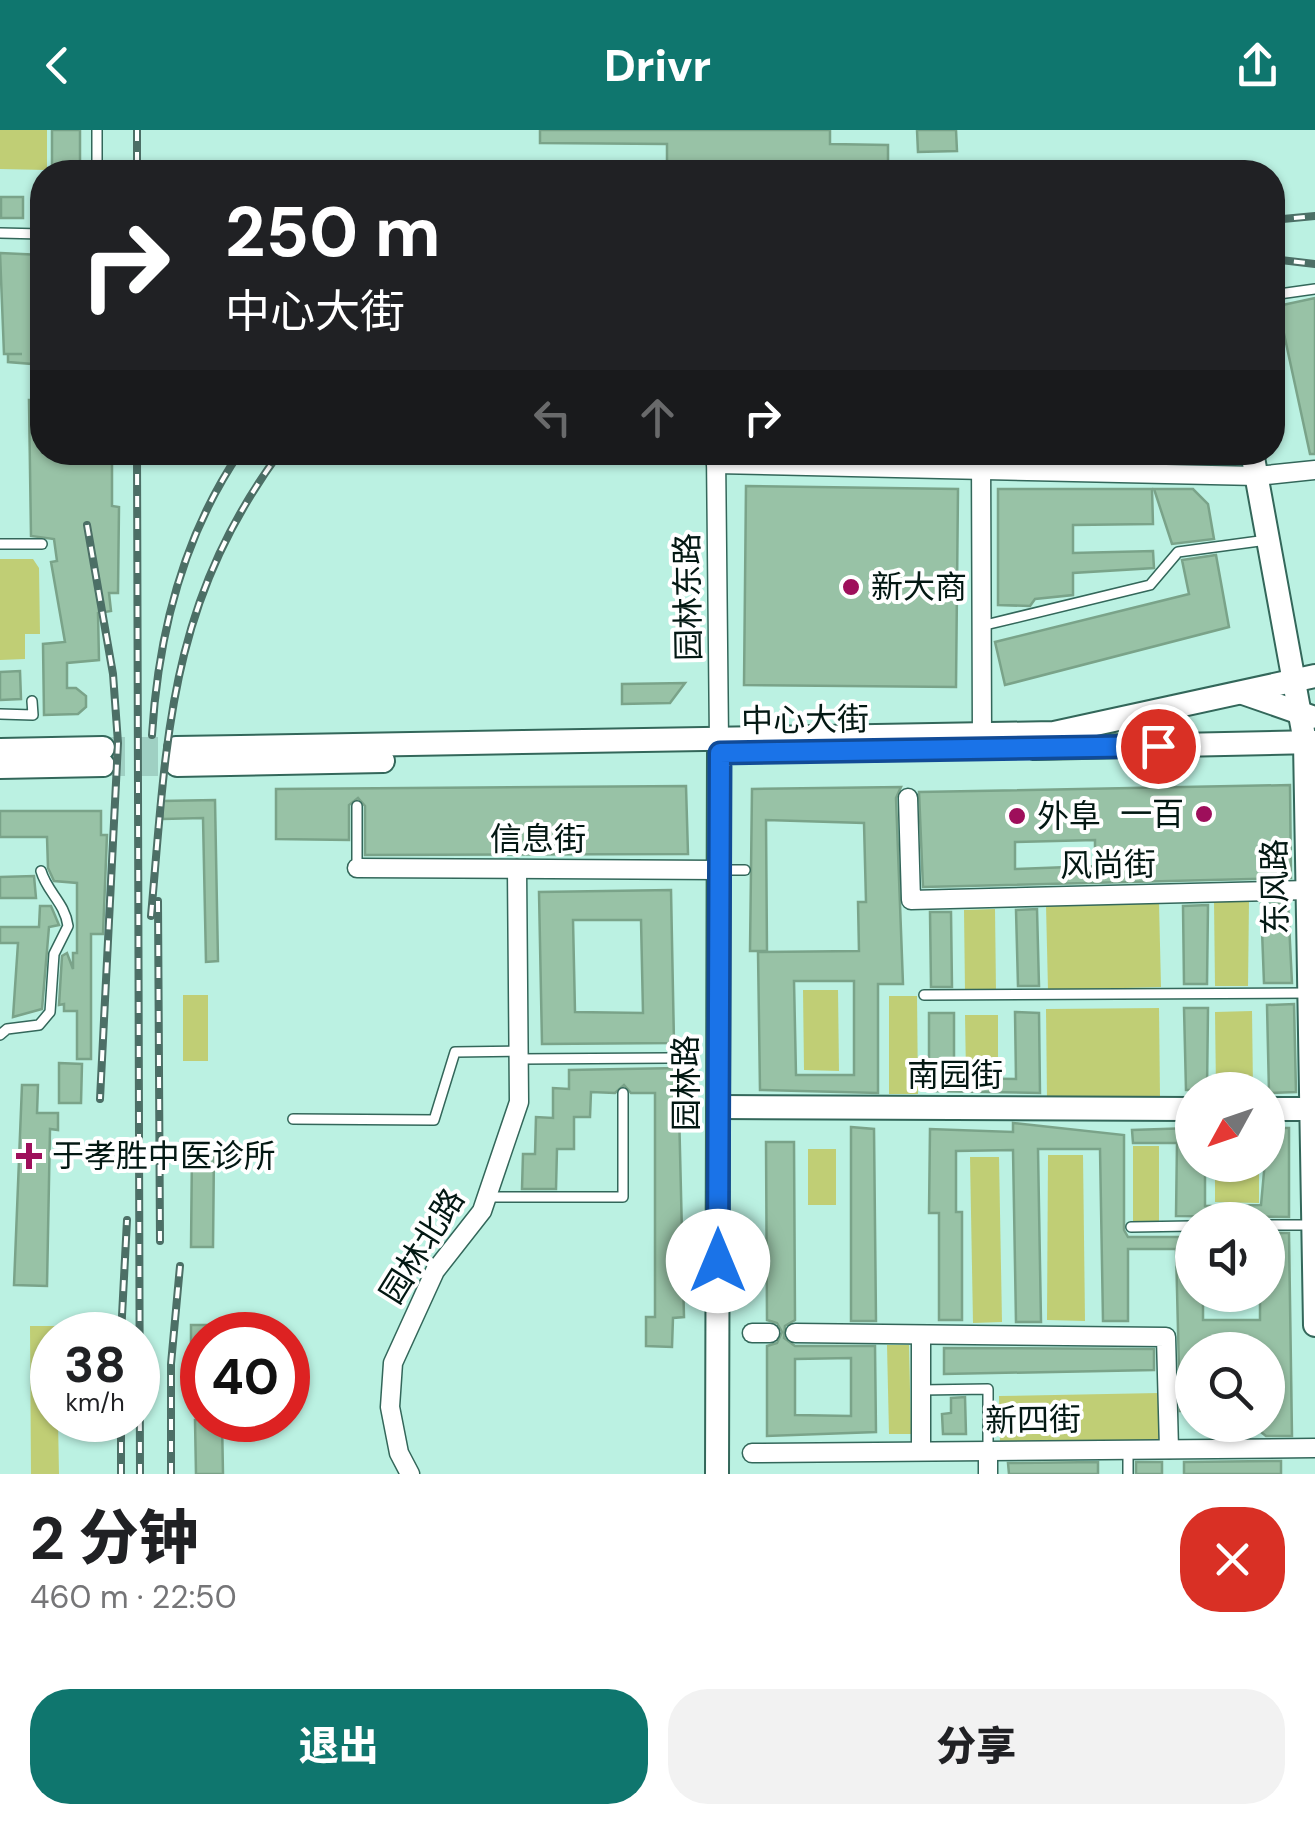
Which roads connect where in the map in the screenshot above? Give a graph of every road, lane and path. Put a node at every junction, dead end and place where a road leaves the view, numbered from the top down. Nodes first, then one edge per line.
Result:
1 (97, 130) edge
2 (96, 160) edge
3 (0, 233) edge
4 (30, 234) edge
5 (1315, 289) edge
6 (1285, 293) edge
7 (716, 465) edge
8 (981, 465) edge
9 (1054, 465) edge
10 (1254, 465) edge
11 (1315, 470) edge
12 (1256, 476) junction
13 (1268, 540) junction
14 (0, 544) edge
15 (42, 544) dead end
16 (982, 626) junction
17 (1304, 679) edge
18 (1242, 692) junction
19 (32, 701) dead end
20 (0, 714) edge
21 (1307, 716) edge
22 (982, 736) junction
23 (1312, 741) edge
24 (720, 747) junction
25 (0, 750) edge
26 (176, 756) tunnel mouth
27 (0, 767) edge
28 (908, 798) dead end
29 (357, 806) dead end
30 (358, 868) joint
31 (517, 869) junction
32 (719, 870) junction
33 (746, 870) dead end
34 (41, 871) dead end
35 (1307, 890) junction
36 (1311, 995) edge
37 (924, 996) dead end
38 (0, 1035) edge
39 (519, 1055) junction
40 (668, 1058) dead end
41 (623, 1093) dead end
42 (718, 1106) junction
43 (1175, 1109) edge
44 (1285, 1109) edge
45 (1313, 1110) edge
46 (293, 1120) dead end
47 (488, 1198) junction
48 (1313, 1225) edge
49 (1132, 1226) dead end
50 (1175, 1226) edge
51 (1285, 1226) edge
52 (1315, 1300) edge
53 (1315, 1325) edge
54 (795, 1333) dead end
55 (921, 1334) junction
56 (921, 1390) junction
57 (1315, 1448) edge
58 (1169, 1449) junction
59 (921, 1451) junction
60 (988, 1451) junction
61 (752, 1453) dead end
62 (1128, 1459) dead end
63 (410, 1474) edge
64 (716, 1474) edge
65 (988, 1474) edge
66 (1128, 1474) edge

1 - 2 lane
3 - 4 lane
5 - 6 lane
7 - 24 street, 园林东路
8 - 16 street
9 - 12 street
10 - 12 street, 东风路
11 - 12 street
12 - 13 street, 东风路
13 - 16 lane
13 - 17 street, 东风路
14 - 15 lane
16 - 22 street
17 - 18 street, 中心大街
17 - 21 street, 东风路
18 - 21 street
18 - 22 street, 中心大街
19 - 20 lane
21 - 23 street, 东风路
22 - 24 street, 中心大街
23 - 24 street, 中心大街
23 - 35 street, 东风路
24 - 26 street, 中心大街
24 - 32 street, 园林路
25 - 27 street
28 - 35 street, 风尚街
29 - 30 lane
30 - 31 street, 信息街
31 - 32 street, 信息街
31 - 39 street, 园林北路
32 - 33 lane
32 - 42 street, 园林路
34 - 38 lane
35 - 36 street, 东风路
36 - 37 lane
36 - 45 street, 东风路
39 - 40 lane
39 - 46 lane
39 - 47 street, 园林北路
41 - 47 lane
42 - 43 street, 南园街
42 - 64 street, 园林路
44 - 45 street
45 - 48 street, 东风路
47 - 63 street, 园林北路
48 - 51 lane
48 - 52 street, 东风路
49 - 50 lane
52 - 53 street, 东风路
54 - 55 street
55 - 56 street
55 - 58 street
56 - 59 street
56 - 60 lane
57 - 58 street, 新四街
58 - 60 street, 新四街
59 - 60 street, 新四街
59 - 61 street, 新四街
60 - 65 street
62 - 66 lane

